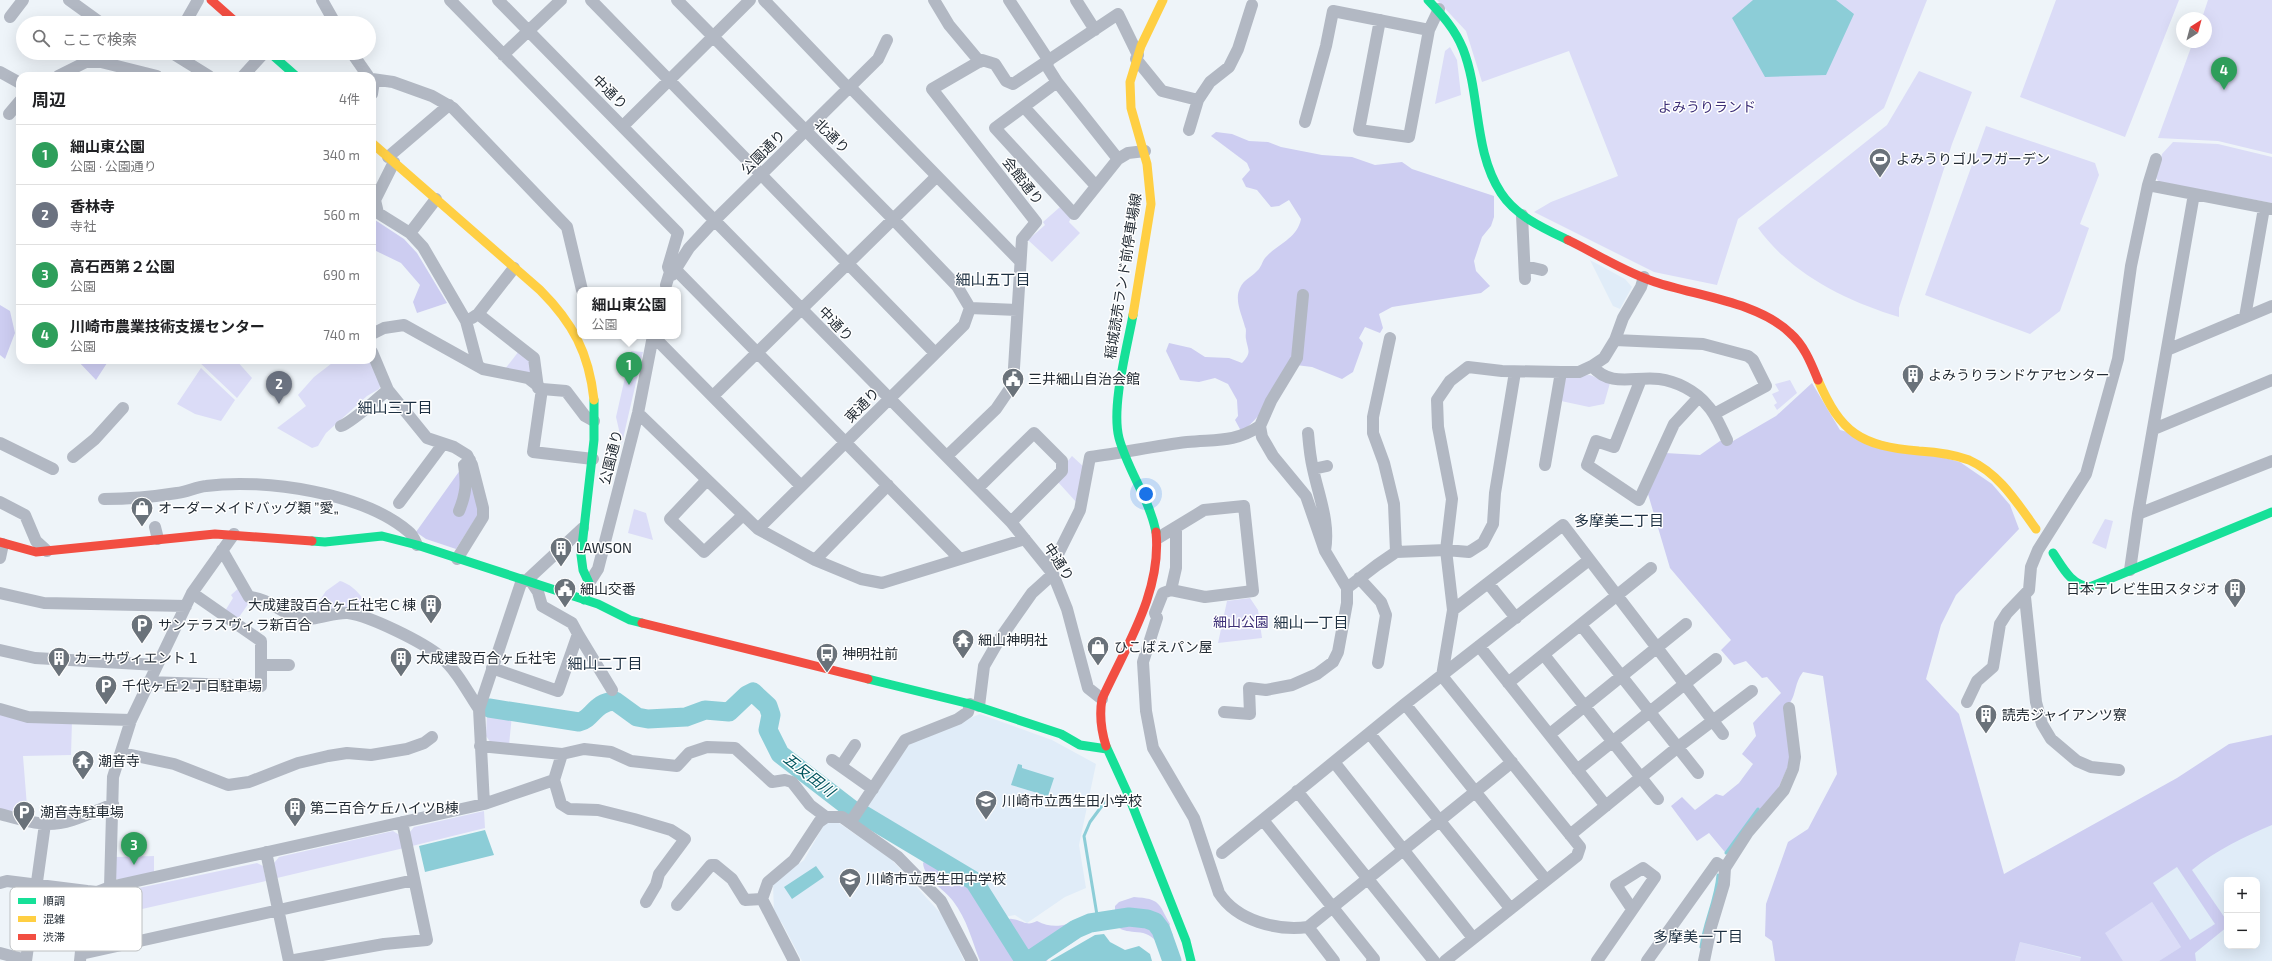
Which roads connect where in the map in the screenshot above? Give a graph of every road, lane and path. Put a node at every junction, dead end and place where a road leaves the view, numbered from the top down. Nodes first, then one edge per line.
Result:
1 (23, 0) edge
2 (69, 0) edge
3 (198, 0) edge
4 (211, 0) edge
5 (322, 0) edge
6 (450, 0) edge
7 (498, 0) edge
8 (561, 0) edge
9 (591, 0) edge
10 (677, 0) edge
11 (750, 0) edge
12 (764, 0) edge
13 (934, 0) edge
14 (1010, 0) edge
15 (1076, 0) edge
16 (1163, 0) edge
17 (1428, 0) edge
18 (1252, 5) dead end
19 (1439, 8) junction
20 (92, 16) edge
21 (190, 16) edge
22 (229, 16) edge
23 (331, 16) edge
24 (10, 17) dead end
25 (1380, 20) junction
26 (1094, 30) junction
27 (1429, 30) junction
28 (529, 31) junction
29 (713, 37) junction
30 (887, 40) dead end
31 (503, 55) junction
32 (1137, 57) junction
33 (183, 60) edge
34 (258, 60) edge
35 (278, 60) edge
36 (357, 60) edge
37 (981, 61) junction
38 (1047, 62) junction
39 (0, 72) edge
40 (66, 72) edge
41 (141, 72) edge
42 (203, 72) edge
43 (247, 72) edge
44 (291, 72) edge
45 (366, 72) edge
46 (376, 80) edge
47 (16, 81) edge
48 (669, 81) junction
49 (1057, 82) junction
50 (850, 88) junction
51 (1198, 100) junction
52 (449, 105) junction
53 (16, 106) edge
54 (1024, 107) junction
55 (9, 114) dead end
56 (1305, 122) dead end
57 (623, 126) junction
58 (1189, 130) dead end
59 (805, 131) junction
60 (376, 147) edge
61 (1144, 151) junction
62 (1118, 159) junction
63 (2156, 159) dead end
64 (391, 160) junction
65 (761, 174) junction
66 (936, 176) junction
67 (2148, 185) junction
68 (1096, 186) junction
69 (2194, 194) junction
70 (376, 198) edge
71 (436, 199) junction
72 (376, 204) edge
73 (2268, 208) edge
74 (1522, 215) junction
75 (894, 219) junction
76 (715, 220) junction
77 (410, 233) junction
78 (1019, 260) junction
79 (848, 263) junction
80 (1525, 266) junction
81 (514, 268) junction
82 (675, 269) junction
83 (1542, 270) dead end
84 (1644, 277) junction
85 (1525, 279) dead end
86 (581, 287) edge
87 (665, 287) edge
88 (666, 287) edge
89 (1303, 295) dead end
90 (2272, 306) edge
91 (970, 308) junction
92 (801, 310) junction
93 (1017, 310) junction
94 (478, 314) junction
95 (2245, 317) junction
96 (466, 321) junction
97 (576, 325) edge
98 (376, 332) edge
99 (1390, 338) dead end
100 (580, 339) edge
101 (652, 339) edge
102 (656, 339) edge
103 (1615, 340) junction
104 (2167, 350) junction
105 (758, 352) junction
106 (935, 353) junction
107 (376, 362) edge
108 (478, 366) junction
109 (1592, 366) junction
110 (1515, 372) junction
111 (1561, 372) junction
112 (1641, 379) junction
113 (2272, 380) edge
114 (540, 388) junction
115 (388, 390) junction
116 (713, 396) junction
117 (1699, 397) junction
118 (889, 400) junction
119 (123, 408) dead end
120 (638, 413) junction
121 (1714, 414) junction
122 (594, 422) junction
123 (342, 426) dead end
124 (1260, 426) junction
125 (2154, 429) junction
126 (1308, 433) dead end
127 (1727, 440) dead end
128 (846, 442) junction
129 (0, 443) edge
130 (443, 444) junction
131 (1124, 453) junction
132 (947, 456) junction
133 (73, 457) dead end
134 (593, 459) junction
135 (470, 460) junction
136 (2272, 461) edge
137 (1545, 465) dead end
138 (1327, 466) dead end
139 (53, 469) dead end
140 (1313, 469) junction
141 (706, 480) junction
142 (888, 485) junction
143 (801, 486) junction
144 (978, 488) junction
145 (104, 499) dead end
146 (0, 502) edge
147 (400, 503) dead end
148 (459, 511) dead end
149 (2272, 512) edge
150 (2138, 514) junction
151 (742, 516) junction
152 (1011, 522) junction
153 (155, 527) dead end
154 (584, 528) junction
155 (1176, 528) junction
156 (758, 529) junction
157 (2036, 529) dead end
158 (234, 534) junction
159 (1158, 538) junction
160 (1025, 539) junction
161 (158, 540) junction
162 (2, 543) edge
163 (416, 545) junction
164 (222, 550) junction
165 (1446, 550) junction
166 (47, 551) junction
167 (1324, 551) junction
168 (1396, 552) junction
169 (2053, 553) dead end
170 (0, 558) edge
171 (457, 559) junction
172 (960, 559) junction
173 (815, 560) junction
174 (1589, 560) junction
175 (1651, 568) dead end
176 (1049, 569) junction
177 (2130, 570) junction
178 (1359, 578) junction
179 (526, 581) junction
180 (589, 583) junction
181 (1488, 583) junction
182 (1347, 588) junction
183 (1171, 590) junction
184 (0, 593) edge
185 (192, 593) junction
186 (1617, 596) junction
187 (2025, 597) junction
188 (584, 600) junction
189 (186, 606) junction
190 (1453, 610) junction
191 (1516, 618) junction
192 (1686, 624) dead end
193 (1581, 626) junction
194 (578, 634) junction
195 (1479, 646) junction
196 (1657, 648) junction
197 (0, 650) edge
198 (1544, 655) junction
199 (1716, 660) dead end
200 (1378, 663) dead end
201 (157, 665) junction
202 (261, 665) junction
203 (289, 665) dead end
204 (492, 668) junction
205 (1442, 676) junction
206 (1621, 676) junction
207 (148, 682) junction
208 (1508, 682) junction
209 (1684, 683) junction
210 (612, 690) dead end
211 (1752, 691) dead end
212 (1102, 699) junction
213 (1967, 702) dead end
214 (1405, 704) junction
215 (974, 705) junction
216 (1585, 705) junction
217 (1789, 708) dead end
218 (0, 709) edge
219 (479, 709) junction
220 (1224, 712) dead end
221 (1650, 712) junction
222 (131, 720) junction
223 (1712, 720) junction
224 (1370, 734) junction
225 (1550, 734) junction
226 (1723, 734) dead end
227 (432, 737) dead end
228 (1612, 741) junction
229 (855, 745) dead end
230 (480, 746) junction
231 (1678, 747) junction
232 (1106, 749) junction
233 (122, 753) junction
234 (562, 754) junction
235 (1334, 762) junction
236 (1512, 762) junction
237 (1577, 770) junction
238 (2119, 770) dead end
239 (1698, 773) dead end
240 (1641, 777) junction
241 (554, 780) junction
242 (873, 789) junction
243 (1297, 791) junction
244 (1475, 792) junction
245 (1658, 799) dead end
246 (113, 804) junction
247 (484, 804) junction
248 (1606, 806) junction
249 (0, 814) edge
250 (826, 817) junction
251 (1262, 820) junction
252 (1440, 820) junction
253 (402, 822) junction
254 (850, 823) junction
255 (45, 824) junction
256 (1570, 835) junction
257 (1403, 850) junction
258 (266, 852) junction
259 (1222, 853) dead end
260 (1725, 868) junction
261 (1368, 879) junction
262 (414, 880) junction
263 (1546, 880) junction
264 (0, 883) edge
265 (35, 884) junction
266 (35, 887) edge
267 (57, 887) edge
268 (110, 887) joint
269 (762, 899) junction
270 (646, 902) dead end
271 (677, 905) dead end
272 (1333, 907) junction
273 (1510, 908) junction
274 (1632, 909) dead end
275 (278, 910) junction
276 (1308, 928) junction
277 (1473, 938) junction
278 (142, 942) edge
279 (105, 951) edge
280 (0, 953) edge
281 (80, 957) edge
282 (26, 960) edge
283 (794, 961) edge
284 (972, 961) edge
285 (1192, 961) edge
286 (1334, 961) edge
287 (1372, 961) edge
288 (1434, 961) edge
289 (1445, 961) edge
290 (1597, 961) edge
291 (1647, 961) edge
292 (1704, 961) edge

1 - 24 street
2 - 20 street
3 - 21 street
4 - 22 street
5 - 23 street
6 - 31 street
7 - 28 street, 中通り
8 - 28 street
9 - 48 street
10 - 29 street, 北通り
11 - 29 street
12 - 50 street
13 - 37 street
14 - 38 street
15 - 26 street
16 - 32 street, 稲城読売ランド前停車場線
17 - 19 street
18 - 51 street
19 - 27 street
19 - 74 street
25 - 27 street
25 - 27 street
25 - 56 street
26 - 32 street
26 - 38 street
28 - 31 street
28 - 57 street, 中通り
29 - 48 street
29 - 59 street, 北通り
30 - 50 street, 公園通り
31 - 87 street
32 - 51 street
32 - 61 street, 稲城読売ランド前停車場線
33 - 42 street
34 - 43 street
35 - 44 street
36 - 45 street
37 - 38 street
37 - 78 street, 会館通り
38 - 49 street
39 - 47 street
40 - 41 street
46 - 52 street
48 - 57 street
48 - 65 street
49 - 54 street
49 - 62 street
50 - 59 street, 公園通り
50 - 66 street
51 - 58 street
52 - 64 street
52 - 86 street
53 - 55 street
54 - 68 street
54 - 68 street
57 - 76 street, 中通り
59 - 65 street, 公園通り
59 - 75 street, 北通り
60 - 64 street
61 - 62 street
61 - 131 street, 稲城読売ランド前停車場線
62 - 68 street
63 - 67 street
64 - 70 street
64 - 71 street
65 - 76 street, 公園通り
65 - 79 street
66 - 75 street
66 - 78 street
67 - 69 street
67 - 187 street
69 - 73 street
69 - 104 street
71 - 77 street
71 - 81 street
72 - 77 street
73 - 95 street
74 - 80 street
74 - 84 street
75 - 79 street
75 - 91 street, 北通り
76 - 82 street, 公園通り
76 - 92 street, 中通り
77 - 96 street
78 - 93 street, 会館通り
79 - 92 street
79 - 106 street
80 - 83 street
80 - 85 street
81 - 94 street
81 - 97 street
82 - 88 street, 公園通り
82 - 105 street
84 - 103 street
84 - 157 street
89 - 124 street
90 - 95 street
91 - 93 street
91 - 106 street, 東通り
92 - 105 street
92 - 118 street, 中通り
93 - 132 street, 会館通り
94 - 96 street
94 - 114 street
95 - 104 street
96 - 108 street
98 - 108 street
99 - 168 street
100 - 122 street
101 - 120 street, 公園通り
102 - 116 street
103 - 109 street
103 - 121 street
104 - 125 street
105 - 116 street
105 - 128 street
106 - 118 street, 東通り
107 - 115 street
108 - 114 street
109 - 111 street
109 - 112 street
110 - 111 street
110 - 165 street
110 - 165 street
111 - 137 street
112 - 117 street
112 - 117 street
113 - 125 street
114 - 122 street
114 - 134 street
115 - 123 street
115 - 130 street
116 - 143 street
117 - 121 street
118 - 128 street, 東通り
118 - 132 street, 中通り
119 - 133 street
120 - 141 street
120 - 180 street, 公園通り
121 - 127 street
122 - 134 street
124 - 131 street
124 - 167 street
125 - 150 street
126 - 140 street
128 - 142 street
128 - 143 street, 東通り
129 - 139 street
130 - 135 street
130 - 147 street
131 - 159 street, 稲城読売ランド前停車場線
131 - 176 street
132 - 144 street, 中通り
134 - 154 street
135 - 148 street
135 - 171 street
136 - 150 street
138 - 140 street
140 - 167 street
141 - 151 street
141 - 151 street
142 - 172 street
142 - 173 street
143 - 156 street, 東通り
144 - 152 street, 中通り
144 - 152 street
145 - 163 street
146 - 166 street
149 - 177 street
150 - 177 street
151 - 156 street
152 - 160 street, 中通り
153 - 161 street
154 - 179 street
154 - 180 street
155 - 159 street
155 - 183 street
155 - 183 street
156 - 173 street
158 - 161 street
158 - 163 street
158 - 164 street
159 - 212 street, 稲城読売ランド前停車場線
160 - 172 street
160 - 176 street, 中通り
161 - 166 street
162 - 166 street
162 - 170 street
163 - 171 street
164 - 185 street
164 - 219 street
165 - 168 street
165 - 190 street
167 - 182 street
168 - 178 street
169 - 177 street
171 - 179 street
172 - 173 street
174 - 181 street
174 - 186 street
174 - 191 street
175 - 186 street
176 - 212 street, 中通り
176 - 215 street
178 - 182 street
178 - 200 street
179 - 188 street
179 - 194 street
179 - 204 street
180 - 188 street
181 - 190 street
181 - 191 street
182 - 220 street
183 - 276 street
184 - 189 street
185 - 189 street
185 - 202 street
186 - 193 street
186 - 196 street
187 - 213 street
187 - 238 street
188 - 215 street
189 - 201 street
190 - 205 street
191 - 195 street
192 - 196 street
193 - 198 street
193 - 206 street
194 - 204 street
194 - 210 street
195 - 205 street
195 - 208 street
196 - 206 street
196 - 209 street
197 - 201 street
198 - 208 street
198 - 216 street
199 - 209 street
201 - 207 street
202 - 203 street
202 - 207 street
204 - 219 street
205 - 214 street
205 - 236 street
206 - 216 street
206 - 221 street
207 - 222 street
208 - 225 street
209 - 221 street
209 - 223 street
211 - 223 street
212 - 232 street, 稲城読売ランド前停車場線
214 - 224 street
214 - 244 street
215 - 232 street
215 - 242 street
216 - 225 street
216 - 228 street
217 - 260 street
218 - 222 street
219 - 230 street
221 - 228 street
221 - 231 street
222 - 233 street
223 - 226 street
223 - 231 street
224 - 235 street
224 - 252 street
225 - 237 street
227 - 233 street
228 - 237 street
228 - 240 street
229 - 242 street
230 - 234 street
230 - 247 street
231 - 239 street
231 - 240 street
232 - 285 street, 稲城読売ランド前停車場線
233 - 246 street
234 - 241 street
234 - 250 street
235 - 243 street
235 - 257 street
236 - 244 street
236 - 256 street
237 - 248 street
240 - 245 street
240 - 248 street
241 - 247 street
241 - 270 street
242 - 254 street
243 - 251 street
243 - 261 street
244 - 252 street
244 - 263 street
246 - 255 street
246 - 268 street
247 - 253 street
248 - 256 street
249 - 255 street
250 - 254 street
250 - 269 street
251 - 259 street
251 - 272 street
252 - 257 street
252 - 273 street
253 - 258 street
253 - 262 street
254 - 284 street
255 - 265 street
256 - 263 street
257 - 261 street
257 - 277 street
258 - 268 street
258 - 275 street
260 - 291 street
260 - 292 street
261 - 272 street
261 - 288 street
262 - 275 street
262 - 275 street
263 - 273 street
264 - 265 street
265 - 266 street
265 - 267 street
269 - 271 street
269 - 283 street
272 - 276 street
272 - 287 street
273 - 277 street
274 - 290 street
275 - 278 street
276 - 286 street
277 - 289 street
279 - 281 street
280 - 282 street

